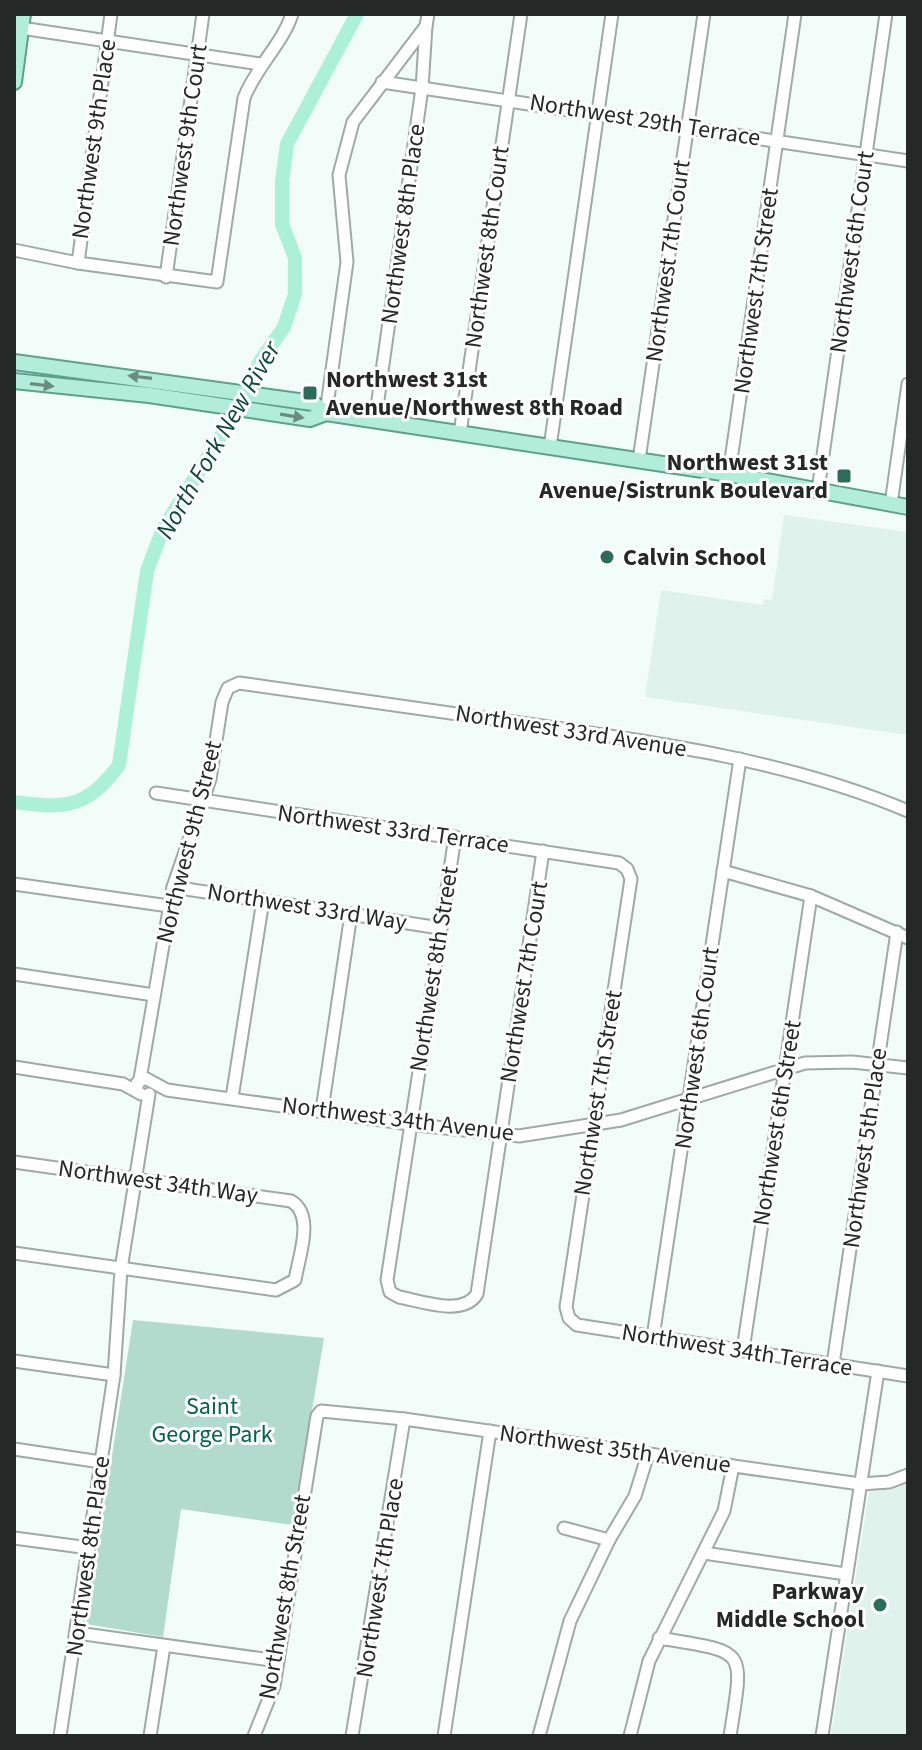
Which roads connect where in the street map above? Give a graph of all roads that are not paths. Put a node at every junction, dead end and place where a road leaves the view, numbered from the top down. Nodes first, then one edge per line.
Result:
1 (111, 14) edge
2 (203, 14) edge
3 (292, 14) edge
4 (521, 14) edge
5 (612, 14) edge
6 (704, 14) edge
7 (795, 14) edge
8 (886, 14) edge
9 (427, 20) edge
10 (18, 23) edge
11 (107, 42) junction
12 (197, 55) junction
13 (260, 64) junction
14 (14, 82) edge
15 (382, 82) junction
16 (422, 88) junction
17 (508, 99) junction
18 (597, 113) junction
19 (688, 128) junction
20 (778, 141) junction
21 (866, 154) junction
22 (908, 161) edge
23 (14, 250) edge
24 (31, 254) junction
25 (14, 257) edge
26 (78, 263) junction
27 (166, 277) junction
28 (14, 362) edge
29 (14, 381) edge
30 (174, 382) junction
31 (908, 384) edge
32 (149, 395) junction
33 (326, 413) junction
34 (375, 421) junction
35 (460, 433) junction
36 (550, 447) junction
37 (639, 460) junction
38 (729, 474) junction
39 (818, 490) junction
40 (903, 504) edge
41 (228, 688) joint
42 (740, 759) junction
43 (156, 793) dead end
44 (203, 801) junction
45 (908, 811) edge
46 (455, 837) junction
47 (543, 851) junction
48 (627, 869) joint
49 (723, 871) junction
50 (14, 884) edge
51 (173, 887) junction
52 (811, 896) junction
53 (263, 900) junction
54 (169, 906) junction
55 (351, 914) junction
56 (440, 928) junction
57 (897, 932) junction
58 (908, 938) edge
59 (14, 974) edge
60 (154, 995) junction
61 (878, 1063) junction
62 (14, 1067) edge
63 (785, 1067) junction
64 (908, 1068) edge
65 (144, 1087) junction
66 (232, 1098) junction
67 (690, 1099) junction
68 (322, 1110) junction
69 (411, 1124) junction
70 (593, 1127) junction
71 (501, 1135) junction
72 (14, 1162) edge
73 (134, 1179) junction
74 (14, 1253) edge
75 (121, 1269) junction
76 (472, 1301) joint
77 (569, 1318) joint
78 (653, 1337) junction
79 (743, 1350) junction
80 (14, 1361) edge
81 (833, 1364) junction
82 (878, 1371) junction
83 (114, 1375) junction
84 (908, 1376) edge
85 (321, 1411) joint
86 (404, 1419) junction
87 (490, 1431) junction
88 (14, 1449) edge
89 (648, 1454) junction
90 (101, 1462) junction
91 (733, 1466) junction
92 (908, 1475) edge
93 (860, 1484) junction
94 (564, 1528) dead end
95 (14, 1538) edge
96 (609, 1540) junction
97 (89, 1548) junction
98 (704, 1553) junction
99 (846, 1574) junction
100 (77, 1633) junction
101 (659, 1638) junction
102 (164, 1646) junction
103 (278, 1661) junction
104 (60, 1736) edge
105 (150, 1736) edge
106 (254, 1736) edge
107 (352, 1736) edge
108 (444, 1736) edge
109 (539, 1736) edge
110 (630, 1736) edge
111 (730, 1736) edge
112 (822, 1736) edge

1 - 11 street, Northwest 9th Place
2 - 12 street, Northwest 9th Court
3 - 13 street
4 - 17 street, Northwest 8th Court
5 - 18 street
6 - 19 street, Northwest 7th Court
7 - 20 street, Northwest 7th Street
8 - 21 street, Northwest 6th Court
9 - 15 street
9 - 16 street, Northwest 8th Place
10 - 11 street
10 - 14 main road
11 - 12 street
11 - 26 street, Northwest 9th Place
12 - 13 street
12 - 27 street, Northwest 9th Court
13 - 27 street
15 - 16 street, Northwest 29th Terrace
15 - 33 street
16 - 17 street, Northwest 29th Terrace
16 - 34 street, Northwest 8th Place
17 - 18 street, Northwest 29th Terrace
17 - 35 street, Northwest 8th Court
18 - 19 street, Northwest 29th Terrace
18 - 36 street
19 - 20 street, Northwest 29th Terrace
19 - 37 street, Northwest 7th Court
20 - 21 street, Northwest 29th Terrace
20 - 38 street, Northwest 7th Street
21 - 22 street, Northwest 29th Terrace
21 - 39 street, Northwest 6th Court
23 - 24 street
24 - 25 street
24 - 26 street
26 - 27 street
30 -> 28 main road
29 -> 32 main road
30 - 32 main road
30 - 33 main road
31 - 40 street
32 -> 33 main road
33 - 34 main road
34 - 35 main road
35 - 36 main road
36 - 37 main road
37 - 38 main road
38 - 39 main road
39 - 40 main road
41 - 42 street, Northwest 33rd Avenue
41 - 44 street, Northwest 9th Street
42 - 45 street, Northwest 33rd Avenue
42 - 49 street, Northwest 6th Court
43 - 44 street, Northwest 33rd Terrace
44 - 46 street, Northwest 33rd Terrace
44 - 51 street, Northwest 9th Street
46 - 47 street, Northwest 33rd Terrace
46 - 56 street, Northwest 8th Street
47 - 48 street, Northwest 33rd Terrace
47 - 71 street, Northwest 7th Court
48 - 70 street, Northwest 7th Street
49 - 52 street
49 - 67 street, Northwest 6th Court
50 - 54 street
51 - 53 street, Northwest 33rd Way
51 - 54 street, Northwest 9th Street
52 - 57 street
52 - 63 street, Northwest 6th Street
53 - 55 street, Northwest 33rd Way
53 - 66 street
54 - 60 street, Northwest 9th Street
55 - 56 street, Northwest 33rd Way
55 - 68 street
56 - 69 street, Northwest 8th Street
57 - 58 street
57 - 61 street, Northwest 5th Place
59 - 60 street
60 - 65 street, Northwest 9th Street
61 - 63 street, Northwest 34th Avenue
61 - 64 street, Northwest 34th Avenue
61 - 81 street, Northwest 5th Place
62 - 65 street
63 - 67 street, Northwest 34th Avenue
63 - 79 street, Northwest 6th Street
65 - 66 street, Northwest 34th Avenue
65 - 73 street, Northwest 9th Street
66 - 68 street, Northwest 34th Avenue
67 - 70 street, Northwest 34th Avenue
67 - 78 street, Northwest 6th Court
68 - 69 street, Northwest 34th Avenue
69 - 71 street, Northwest 34th Avenue
69 - 76 street, Northwest 8th Street
70 - 71 street, Northwest 34th Avenue
70 - 77 street, Northwest 7th Street
71 - 76 street, Northwest 7th Court
72 - 73 street, Northwest 34th Way
73 - 75 street, Northwest 9th Street
73 - 75 street, Northwest 34th Way
74 - 75 street
75 - 83 street, Northwest 9th Street
77 - 78 street, Northwest 34th Terrace
78 - 79 street, Northwest 34th Terrace
79 - 81 street, Northwest 34th Terrace
80 - 83 street
81 - 82 street, Northwest 34th Terrace
82 - 84 street, Northwest 34th Terrace
82 - 93 street
83 - 90 street, Northwest 8th Place
85 - 86 street, Northwest 35th Avenue
85 - 103 street, Northwest 8th Street
86 - 87 street, Northwest 35th Avenue
86 - 107 street, Northwest 7th Place
87 - 89 street, Northwest 35th Avenue
87 - 108 street
88 - 90 street
89 - 91 street, Northwest 35th Avenue
89 - 96 street
90 - 97 street, Northwest 8th Place
91 - 93 street, Northwest 35th Avenue
91 - 98 street
92 - 93 street, Northwest 35th Avenue
93 - 99 street
94 - 96 street
95 - 97 street
96 - 109 street
97 - 100 street, Northwest 8th Place
98 - 99 street
98 - 101 street
99 - 112 street
100 - 102 street
100 - 104 street, Northwest 8th Place
101 - 110 street
101 - 111 street
102 - 103 street
102 - 105 street
103 - 106 street, Northwest 8th Street

